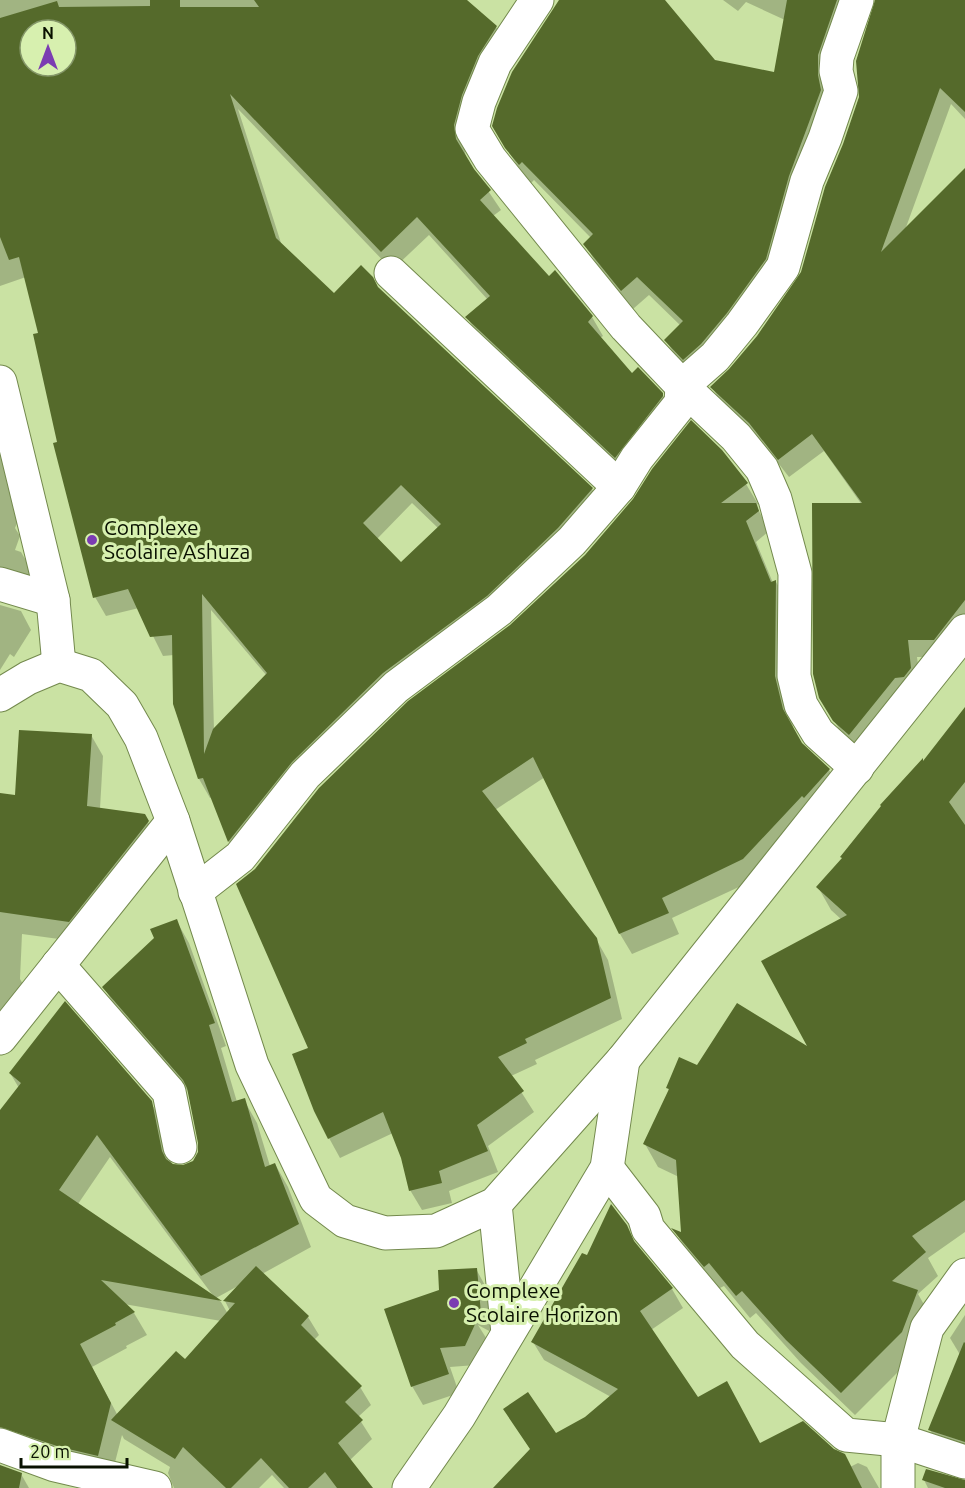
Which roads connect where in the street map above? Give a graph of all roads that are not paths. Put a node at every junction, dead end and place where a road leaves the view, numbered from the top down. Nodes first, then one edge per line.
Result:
1 (537, 0) edge
2 (857, 0) edge
3 (391, 273) dead end
4 (0, 382) edge
5 (682, 386) junction
6 (619, 487) junction
7 (0, 584) edge
8 (53, 600) junction
9 (965, 632) edge
10 (59, 665) junction
11 (0, 695) edge
12 (856, 768) junction
13 (173, 821) junction
14 (195, 892) junction
15 (58, 965) junction
16 (0, 1038) edge
17 (623, 1060) junction
18 (180, 1147) dead end
19 (607, 1168) junction
20 (495, 1204) junction
21 (965, 1275) edge
22 (508, 1333) junction
23 (898, 1440) junction
24 (0, 1445) edge
25 (965, 1462) edge
26 (155, 1488) edge
27 (409, 1488) edge
28 (898, 1488) edge

1 - 5 street
2 - 5 street
3 - 6 street
4 - 8 street
5 - 6 street
5 - 12 street
6 - 14 street
7 - 8 street
8 - 10 street
9 - 12 street
10 - 11 street
10 - 13 street
12 - 17 street
13 - 14 street
13 - 15 street
14 - 20 street
15 - 16 street
15 - 18 street
17 - 19 street
17 - 20 street
19 - 22 street
19 - 23 street
20 - 22 street
21 - 23 street
22 - 27 street
23 - 25 street
23 - 28 street
24 - 26 street

